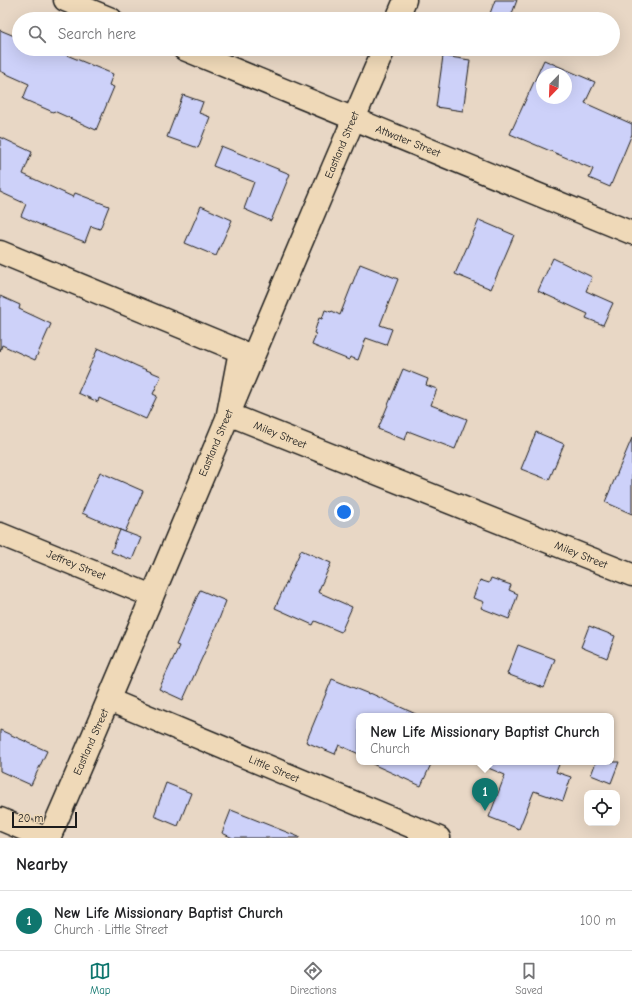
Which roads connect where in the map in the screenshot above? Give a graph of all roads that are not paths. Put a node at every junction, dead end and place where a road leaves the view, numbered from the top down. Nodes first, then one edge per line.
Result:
1 (65, 0) edge
2 (405, 0) edge
3 (94, 12) edge
4 (400, 12) edge
5 (201, 56) edge
6 (381, 56) edge
7 (353, 119) junction
8 (632, 233) edge
9 (0, 252) edge
10 (228, 414) junction
11 (0, 534) edge
12 (632, 575) edge
13 (152, 596) junction
14 (109, 700) junction
15 (0, 819) edge
16 (45, 838) edge
17 (49, 838) edge
18 (439, 838) edge

1 - 3 street
2 - 4 street
5 - 7 street, Attwater Street
6 - 7 street, Eastland Street
7 - 8 street, Attwater Street
7 - 10 street, Eastland Street
9 - 10 street
10 - 12 street, Miley Street
10 - 13 street, Eastland Street
11 - 13 street, Jeffrey Street
13 - 14 street, Eastland Street
14 - 17 street, Eastland Street
14 - 18 street, Little Street
15 - 16 street

